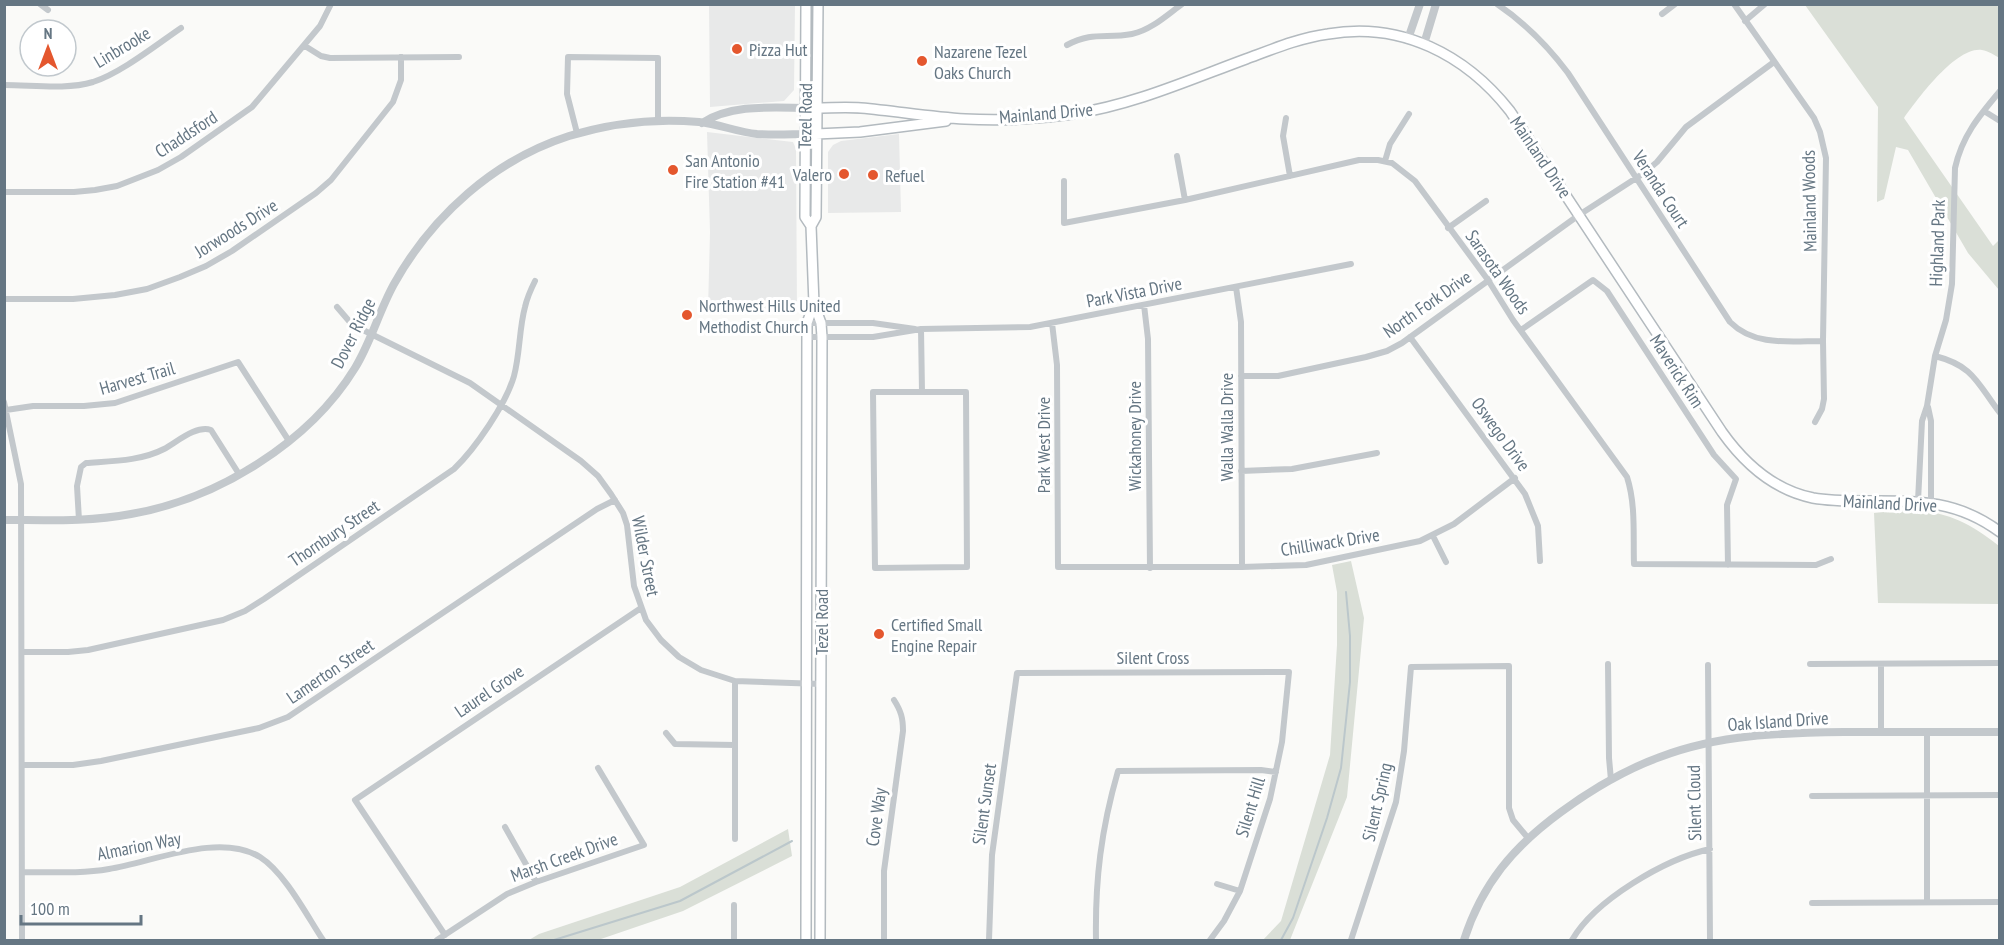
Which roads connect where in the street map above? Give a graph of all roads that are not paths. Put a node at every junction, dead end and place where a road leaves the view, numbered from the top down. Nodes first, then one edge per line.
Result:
1 (40, 4) edge
2 (331, 4) edge
3 (806, 4) edge
4 (818, 4) edge
5 (1182, 4) edge
6 (1420, 4) edge
7 (1436, 4) edge
8 (1497, 4) edge
9 (1675, 4) edge
10 (1734, 4) edge
11 (1765, 4) edge
12 (48, 10) dead end
13 (1662, 14) dead end
14 (1745, 21) junction
15 (181, 28) dead end
16 (1408, 39) junction
17 (1424, 44) junction
18 (1067, 45) dead end
19 (305, 46) junction
20 (401, 57) junction
21 (459, 57) dead end
22 (1774, 62) junction
23 (4, 85) edge
24 (2000, 91) edge
25 (805, 108) junction
26 (816, 108) junction
27 (1984, 111) junction
28 (1409, 114) dead end
29 (1286, 118) dead end
30 (966, 119) junction
31 (658, 120) junction
32 (2000, 121) edge
33 (702, 123) junction
34 (577, 133) junction
35 (804, 134) junction
36 (816, 134) junction
37 (1177, 156) dead end
38 (1385, 161) junction
39 (1290, 176) junction
40 (1636, 178) junction
41 (1064, 181) dead end
42 (4, 192) edge
43 (1185, 200) junction
44 (1486, 201) dead end
45 (1579, 215) junction
46 (812, 226) junction
47 (1448, 228) junction
48 (1351, 264) dead end
49 (1488, 280) junction
50 (535, 281) dead end
51 (1236, 287) junction
52 (4, 299) edge
53 (814, 304) junction
54 (1144, 305) junction
55 (338, 307) dead end
56 (807, 322) junction
57 (822, 322) junction
58 (1052, 323) junction
59 (921, 330) junction
60 (1521, 330) junction
61 (372, 334) junction
62 (1410, 337) junction
63 (807, 338) junction
64 (822, 338) junction
65 (1823, 341) junction
66 (1935, 356) junction
67 (1240, 376) junction
68 (922, 392) junction
69 (4, 402) edge
70 (501, 405) junction
71 (1928, 406) junction
72 (6, 410) junction
73 (2000, 413) edge
74 (1815, 422) dead end
75 (289, 441) junction
76 (1377, 453) dead end
77 (1241, 471) junction
78 (240, 474) junction
79 (1515, 478) junction
80 (615, 500) junction
81 (1918, 501) junction
82 (1931, 502) junction
83 (4, 520) edge
84 (21, 520) junction
85 (79, 520) junction
86 (2000, 532) edge
87 (1433, 536) junction
88 (1831, 560) dead end
89 (1540, 561) dead end
90 (1446, 562) dead end
91 (1728, 565) junction
92 (1058, 567) joint
93 (1242, 567) junction
94 (1150, 568) junction
95 (641, 608) junction
96 (23, 652) junction
97 (2000, 663) edge
98 (1608, 664) dead end
99 (1810, 664) dead end
100 (1881, 664) junction
101 (1708, 665) dead end
102 (1289, 672) joint
103 (1017, 673) joint
104 (735, 681) junction
105 (807, 684) junction
106 (821, 684) junction
107 (894, 700) dead end
108 (1881, 732) junction
109 (1928, 732) junction
110 (2000, 732) edge
111 (666, 733) dead end
112 (1708, 743) junction
113 (735, 745) junction
114 (22, 765) junction
115 (598, 768) dead end
116 (1276, 772) junction
117 (1611, 780) junction
118 (2000, 795) edge
119 (1812, 796) dead end
120 (1928, 796) junction
121 (505, 827) dead end
122 (1528, 838) junction
123 (735, 839) dead end
124 (1710, 849) junction
125 (22, 872) junction
126 (536, 882) junction
127 (1217, 884) dead end
128 (1239, 891) junction
129 (1927, 902) junction
130 (2000, 902) edge
131 (1812, 903) dead end
132 (734, 905) dead end
133 (445, 935) junction
134 (22, 940) edge
135 (323, 940) edge
136 (437, 940) edge
137 (734, 940) edge
138 (806, 940) edge
139 (820, 940) edge
140 (884, 940) edge
141 (989, 940) edge
142 (1096, 940) edge
143 (1210, 940) edge
144 (1351, 940) edge
145 (1464, 940) edge
146 (1572, 940) edge
147 (1710, 940) edge

1 - 12 street
2 - 19 street, Chaddsford
3 - 25 main road, Tezel Road
4 - 26 main road, Tezel Road
5 - 18 street
6 - 16 street
7 - 17 street
8 - 40 street, Veranda Court
9 - 13 street
10 - 14 street, Mainland Woods
11 - 14 street
14 - 22 street, Mainland Woods
15 - 23 street, Linbrooke
16 - 17 main road, Mainland Drive
16 - 30 main road, Mainland Drive
17 - 45 main road, Mainland Drive
19 - 20 street
19 - 42 street, Chaddsford
20 - 21 street
20 - 52 street, Jorwoods Drive
22 - 40 street, North Fork Drive
22 - 65 street, Mainland Woods
24 - 27 street, Highland Park
25 - 26 street, Dover Ridge
25 - 33 street, Dover Ridge
25 - 35 main road, Tezel Road
26 - 30 main road, Mainland Drive
26 - 36 main road, Tezel Road
27 - 32 street
27 - 66 street, Highland Park
28 - 38 street
29 - 39 street
30 - 36 main road, Mainland Drive
31 - 33 street, Dover Ridge
31 - 34 street, Dover Ridge
31 - 34 street
33 - 35 street, Dover Ridge
34 - 61 street, Dover Ridge
35 - 36 street, Dover Ridge
35 - 46 main road, Tezel Road
36 - 46 main road, Tezel Road
37 - 43 street
38 - 39 street
38 - 47 street, Sarasota Woods
39 - 43 street
40 - 45 street, North Fork Drive
40 - 65 street, Veranda Court
41 - 43 street
44 - 47 street
45 - 49 street, North Fork Drive
45 - 81 main road, Mainland Drive
46 - 53 main road, Tezel Road
47 - 49 street, Sarasota Woods
48 - 51 street, Park Vista Drive
49 - 60 street, Sarasota Woods
49 - 62 street, North Fork Drive
50 - 70 street, Thornbury Street
51 - 54 street, Park Vista Drive
51 - 67 street, Walla Walla Drive
53 - 56 main road, Tezel Road
53 - 57 main road, Tezel Road
54 - 58 street, Park Vista Drive
54 - 94 street, Wickahoney Drive
55 - 61 street, Wilder Street
56 - 57 street, Park Vista Drive
56 - 63 main road, Tezel Road
57 - 59 street, Park Vista Drive
57 - 64 main road, Tezel Road
58 - 59 street, Park Vista Drive
58 - 92 street, Park West Drive
59 - 64 street, Park Vista Drive
59 - 68 street
60 - 91 street, Sarasota Woods
60 - 91 street, Maverick Rim
61 - 70 street, Wilder Street
61 - 75 street, Dover Ridge
62 - 67 street, North Fork Drive
62 - 79 street, Oswego Drive
63 - 64 street, Park Vista Drive
63 - 105 main road, Tezel Road
64 - 106 main road, Tezel Road
65 - 74 street, Mainland Woods
66 - 71 street, Highland Park
66 - 73 street
67 - 77 street, Walla Walla Drive
68 - 68 street
69 - 72 street
70 - 80 street, Wilder Street
70 - 96 street, Thornbury Street
71 - 81 street, Highland Park
71 - 82 street, Highland Park
72 - 75 street, Harvest Trail
72 - 84 street
75 - 78 street, Dover Ridge
76 - 77 street
77 - 93 street, Walla Walla Drive
78 - 85 street, Dover Ridge
78 - 85 street
79 - 87 street, Chilliwack Drive
79 - 89 street, Oswego Drive
80 - 95 street, Wilder Street
80 - 114 street, Lamerton Street
81 - 82 main road, Mainland Drive
82 - 86 main road, Mainland Drive
83 - 84 street, Dover Ridge
84 - 85 street, Dover Ridge
84 - 96 street
87 - 90 street
87 - 93 street, Chilliwack Drive
88 - 91 street, Sarasota Woods
92 - 94 street, Chilliwack Drive
93 - 94 street, Chilliwack Drive
95 - 104 street, Wilder Street
95 - 133 street, Laurel Grove
96 - 114 street
97 - 100 street
98 - 117 street
99 - 100 street
100 - 108 street
101 - 112 street, Silent Cloud
102 - 103 street, Silent Cross
102 - 116 street, Silent Hill
103 - 141 street, Silent Sunset
104 - 105 street, Wilder Street
104 - 113 street
105 - 106 street, Wilder Street
105 - 138 main road, Tezel Road
106 - 139 main road, Tezel Road
107 - 140 street, Cove Way
108 - 109 street, Oak Island Drive
108 - 112 street, Oak Island Drive
109 - 110 street, Oak Island Drive
109 - 120 street
111 - 113 street
112 - 117 street, Oak Island Drive
112 - 124 street, Silent Cloud
113 - 123 street
114 - 125 street
115 - 126 street, Marsh Creek Drive
116 - 128 street, Silent Hill
116 - 142 street
117 - 122 street, Oak Island Drive
118 - 120 street
119 - 120 street
120 - 129 street
121 - 126 street
122 - 144 street, Silent Spring
122 - 145 street, Oak Island Drive
124 - 146 street
124 - 147 street, Silent Cloud
125 - 134 street
125 - 135 street, Almarion Way
126 - 133 street, Marsh Creek Drive
127 - 128 street
128 - 143 street, Silent Hill
129 - 130 street
129 - 131 street
132 - 137 street
133 - 136 street, Marsh Creek Drive

